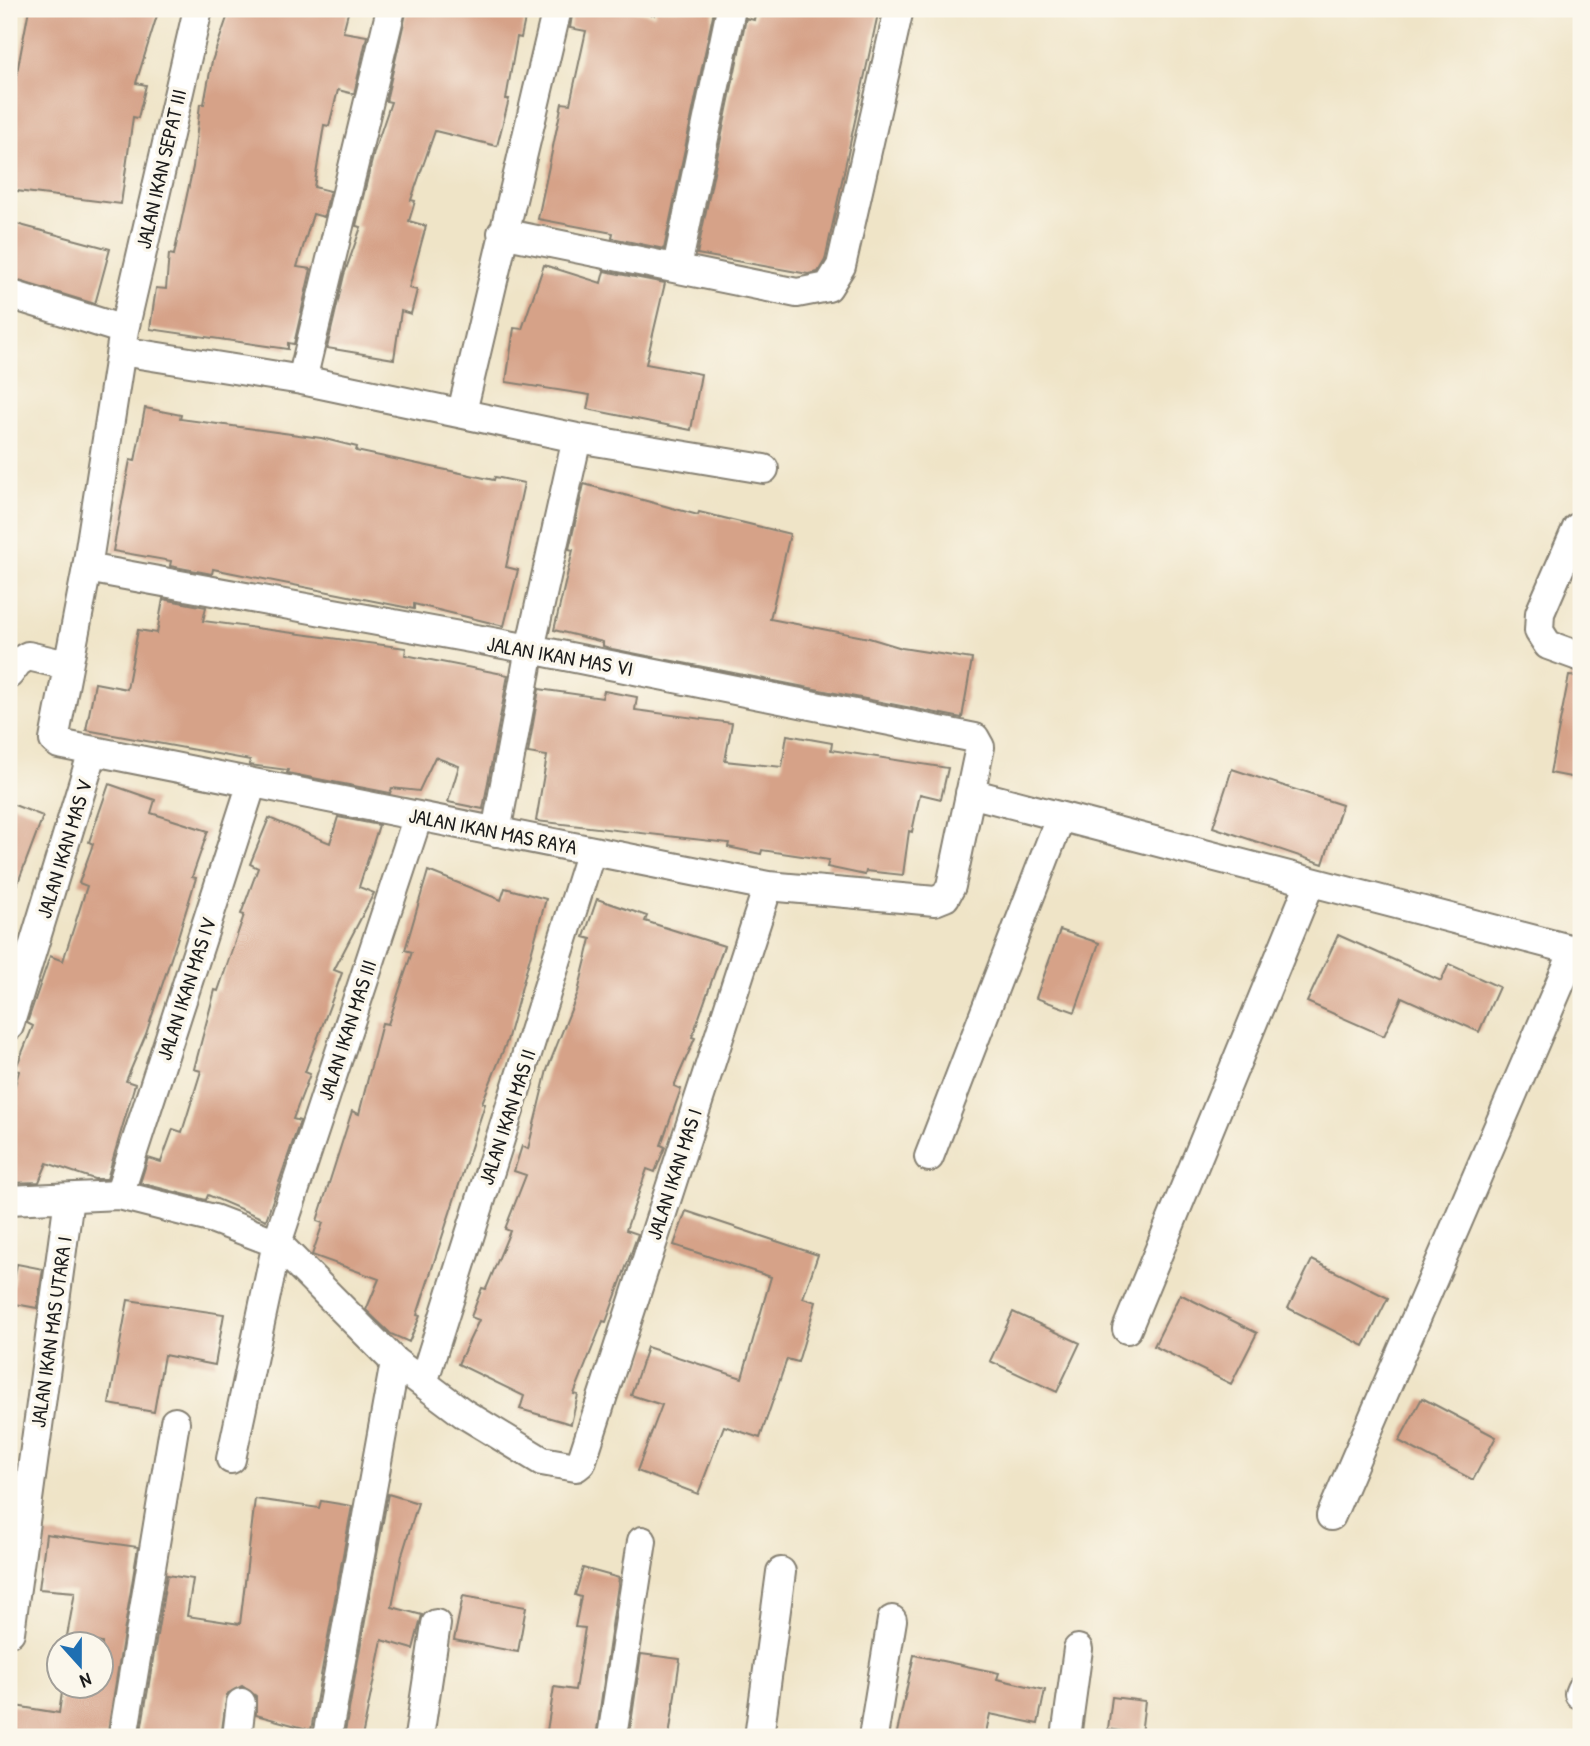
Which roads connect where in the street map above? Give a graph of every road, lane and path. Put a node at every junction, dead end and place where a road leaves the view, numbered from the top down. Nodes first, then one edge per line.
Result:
1 (198, 9) edge
2 (391, 9) edge
3 (556, 9) edge
4 (731, 9) edge
5 (899, 9) edge
6 (502, 233) junction
7 (677, 267) junction
8 (9, 294) edge
9 (122, 341) junction
10 (302, 380) junction
11 (462, 412) junction
12 (577, 438) junction
13 (764, 469) dead end
14 (1577, 528) dead end
15 (87, 568) junction
16 (530, 649) junction
17 (1581, 657) edge
18 (67, 665) junction
19 (9, 674) edge
20 (54, 740) joint
21 (93, 751) junction
22 (252, 783) junction
23 (971, 793) junction
24 (418, 816) junction
25 (1060, 818) junction
26 (496, 832) junction
27 (591, 851) junction
28 (1310, 883) junction
29 (768, 886) junction
30 (1577, 951) edge
31 (9, 1026) edge
32 (929, 1157) dead end
33 (119, 1195) junction
34 (69, 1198) junction
35 (9, 1200) edge
36 (277, 1243) junction
37 (1128, 1329) dead end
38 (395, 1362) junction
39 (423, 1383) junction
40 (174, 1422) dead end
41 (231, 1459) dead end
42 (1331, 1516) dead end
43 (642, 1541) dead end
44 (781, 1572) dead end
45 (892, 1620) dead end
46 (436, 1624) dead end
47 (10, 1632) edge
48 (1078, 1649) dead end
49 (241, 1703) dead end
50 (123, 1737) edge
51 (237, 1737) edge
52 (327, 1737) edge
53 (419, 1737) edge
54 (612, 1737) edge
55 (759, 1737) edge
56 (873, 1737) edge
57 (1066, 1737) edge

1 - 9 street, JALAN IKAN SEPAT III
2 - 10 street
3 - 6 street
4 - 7 street
5 - 7 street
6 - 7 street
6 - 11 street
8 - 9 street
9 - 10 street
9 - 15 street, JALAN IKAN SEPAT III
10 - 11 street
11 - 12 street
12 - 13 street
12 - 16 street
14 - 17 street
15 - 16 street, JALAN IKAN MAS VI
15 - 18 street, JALAN IKAN SEPAT III
16 - 23 street, JALAN IKAN MAS VI
16 - 26 street
18 - 19 street
18 - 20 street, JALAN IKAN SEPAT III
20 - 21 street, JALAN IKAN MAS RAYA
21 - 22 street, JALAN IKAN MAS RAYA
21 - 31 street, JALAN IKAN MAS V
22 - 24 street, JALAN IKAN MAS RAYA
22 - 33 street, JALAN IKAN MAS IV
23 - 25 street
23 - 29 street, JALAN IKAN MAS RAYA
24 - 26 street, JALAN IKAN MAS RAYA
24 - 36 street, JALAN IKAN MAS III
25 - 28 street
25 - 32 street
26 - 27 street, JALAN IKAN MAS RAYA
27 - 29 street, JALAN IKAN MAS RAYA
27 - 39 street, JALAN IKAN MAS II
28 - 30 street
28 - 37 street
29 - 39 street, JALAN IKAN MAS I
30 - 42 street
33 - 34 street
33 - 36 street
34 - 35 street
34 - 47 street, JALAN IKAN MAS UTARA I
36 - 38 street
36 - 41 street, JALAN IKAN MAS III
38 - 39 street
38 - 52 street
40 - 50 street
43 - 54 street
44 - 55 street
45 - 56 street
46 - 53 street
48 - 57 street
49 - 51 street

